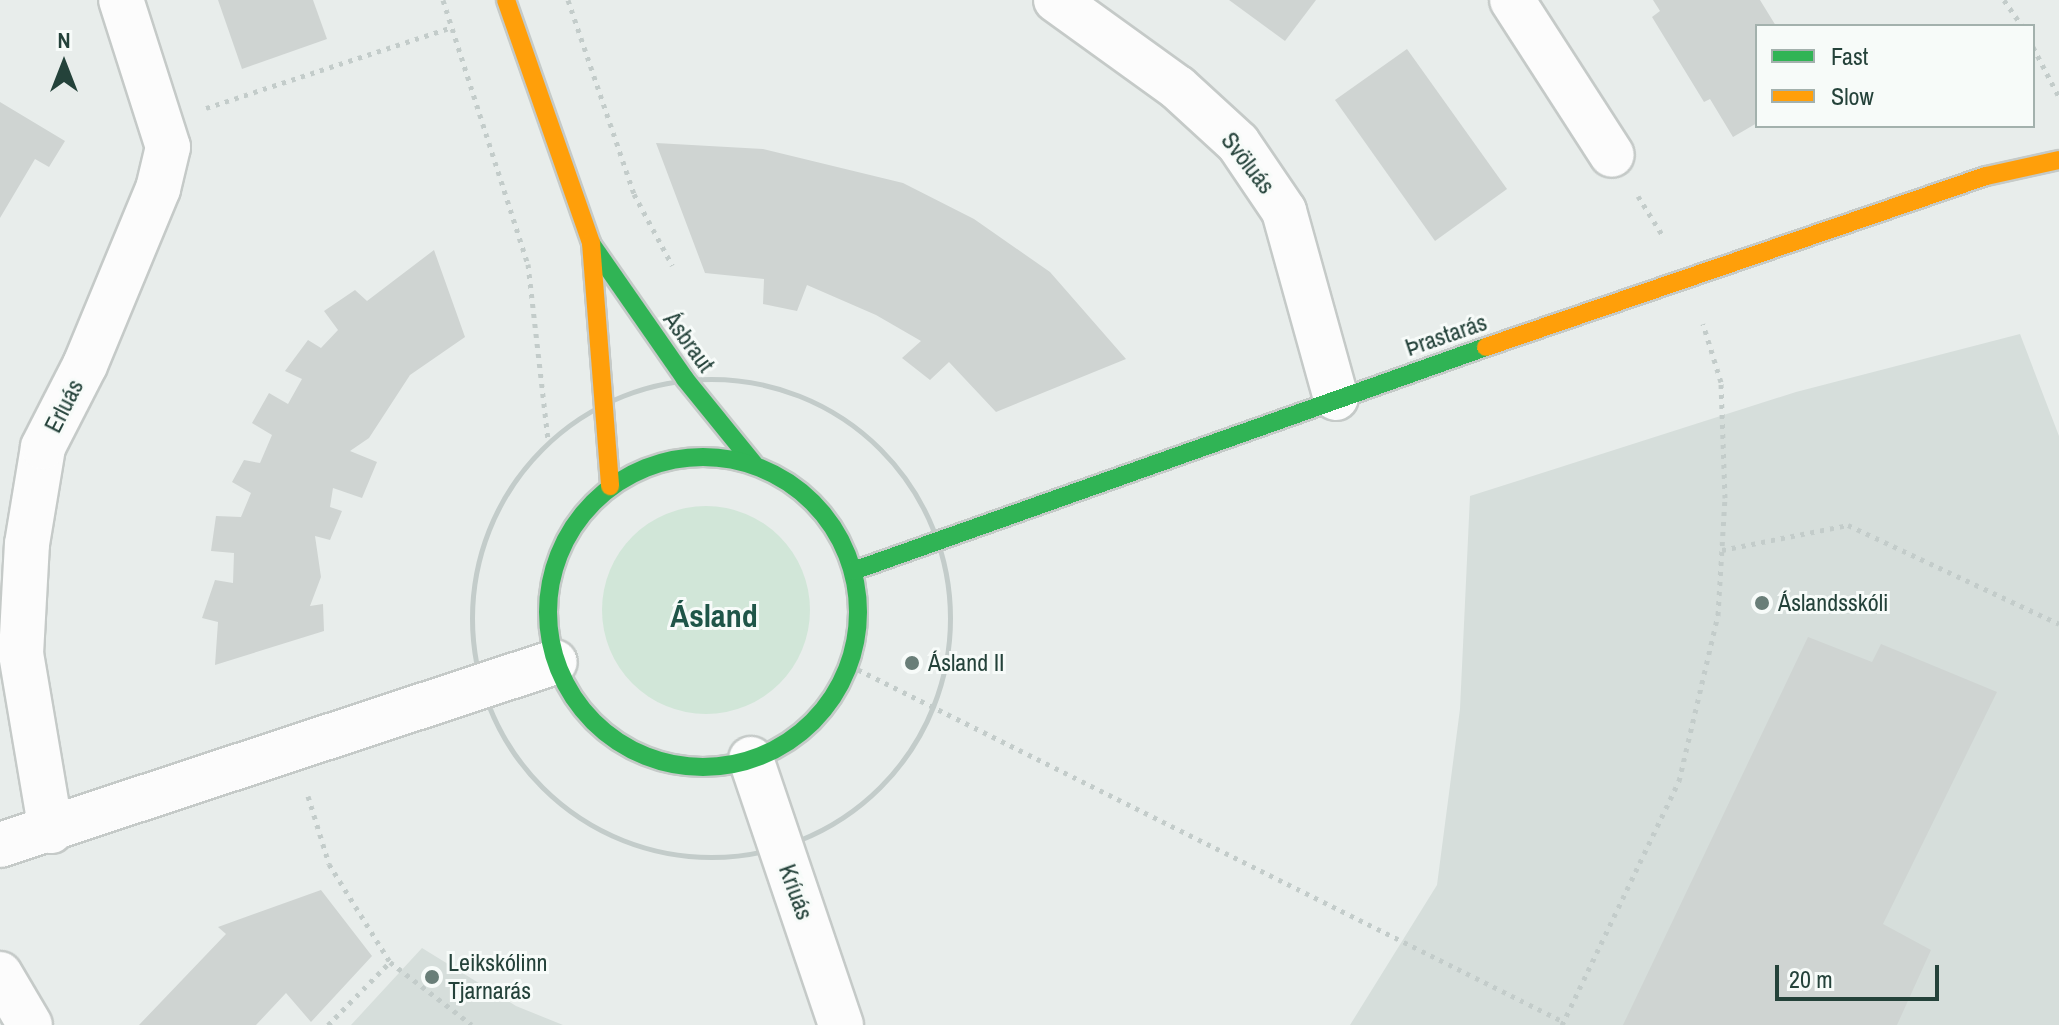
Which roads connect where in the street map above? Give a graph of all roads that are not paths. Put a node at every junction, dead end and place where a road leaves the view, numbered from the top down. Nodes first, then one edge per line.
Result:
1 (121, 0) edge
2 (506, 0) edge
3 (1056, 0) edge
4 (1512, 0) edge
5 (1612, 155) road end
6 (2059, 160) edge
7 (591, 243) junction
8 (1336, 398) junction
9 (754, 464) junction
10 (610, 486) junction
11 (853, 571) junction
12 (555, 662) junction
13 (751, 759) junction
14 (51, 831) junction
15 (0, 845) edge
16 (0, 974) edge
17 (30, 1025) edge
18 (841, 1025) edge

1 - 14 street, Erluás
2 - 7 street, Ásbraut
3 - 8 street, Svöluás
4 - 5 street
6 - 8 street, Þrastarás
7 - 9 street, Ásbraut
7 - 10 street, Ásbraut
8 - 11 street, Þrastarás
9 - 10 street
9 - 11 street
10 - 12 street
11 - 13 street
12 - 13 street
12 - 14 street
13 - 18 street, Kríuás
14 - 15 street
16 - 17 street

